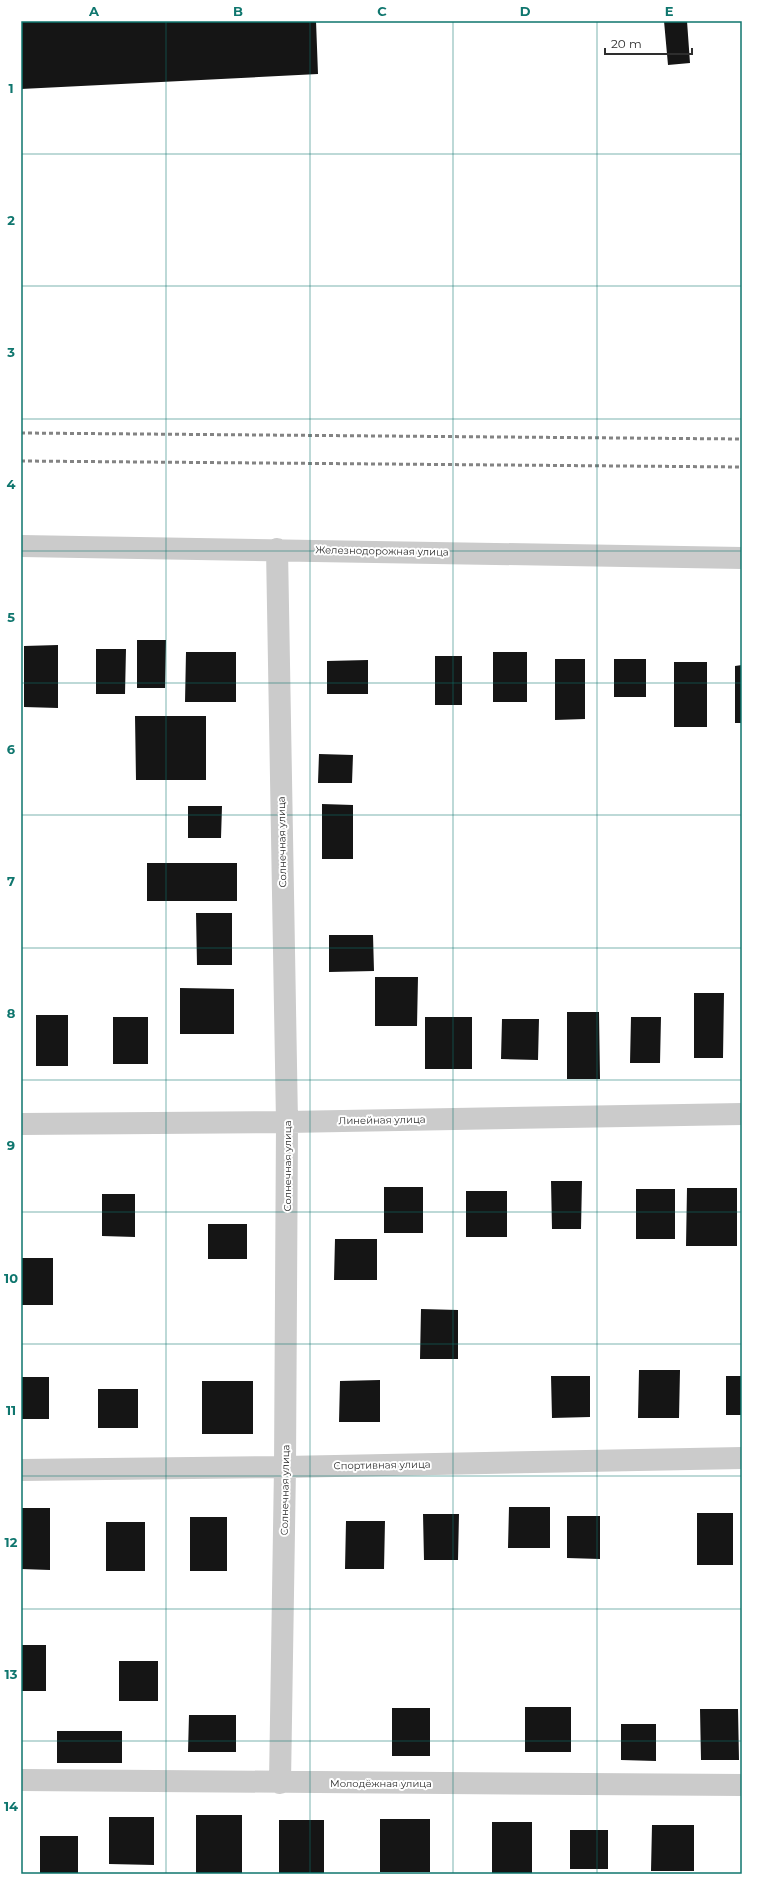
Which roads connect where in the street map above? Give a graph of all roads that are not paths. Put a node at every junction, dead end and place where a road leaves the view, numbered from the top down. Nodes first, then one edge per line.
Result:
1 (21, 546) edge
2 (277, 549) junction
3 (742, 558) edge
4 (742, 1114) edge
5 (287, 1122) junction
6 (21, 1124) edge
7 (742, 1458) edge
8 (285, 1467) junction
9 (21, 1470) edge
10 (21, 1780) edge
11 (280, 1783) junction
12 (742, 1785) edge

1 - 2 street, Железнодорожная улица
2 - 3 street, Железнодорожная улица
2 - 5 street, Солнечная улица
4 - 5 street, Линейная улица
5 - 6 street, Линейная улица
5 - 8 street, Солнечная улица
7 - 8 street, Спортивная улица
8 - 9 street, Спортивная улица
8 - 11 street, Солнечная улица
10 - 11 street, Молодёжная улица
11 - 12 street, Молодёжная улица

